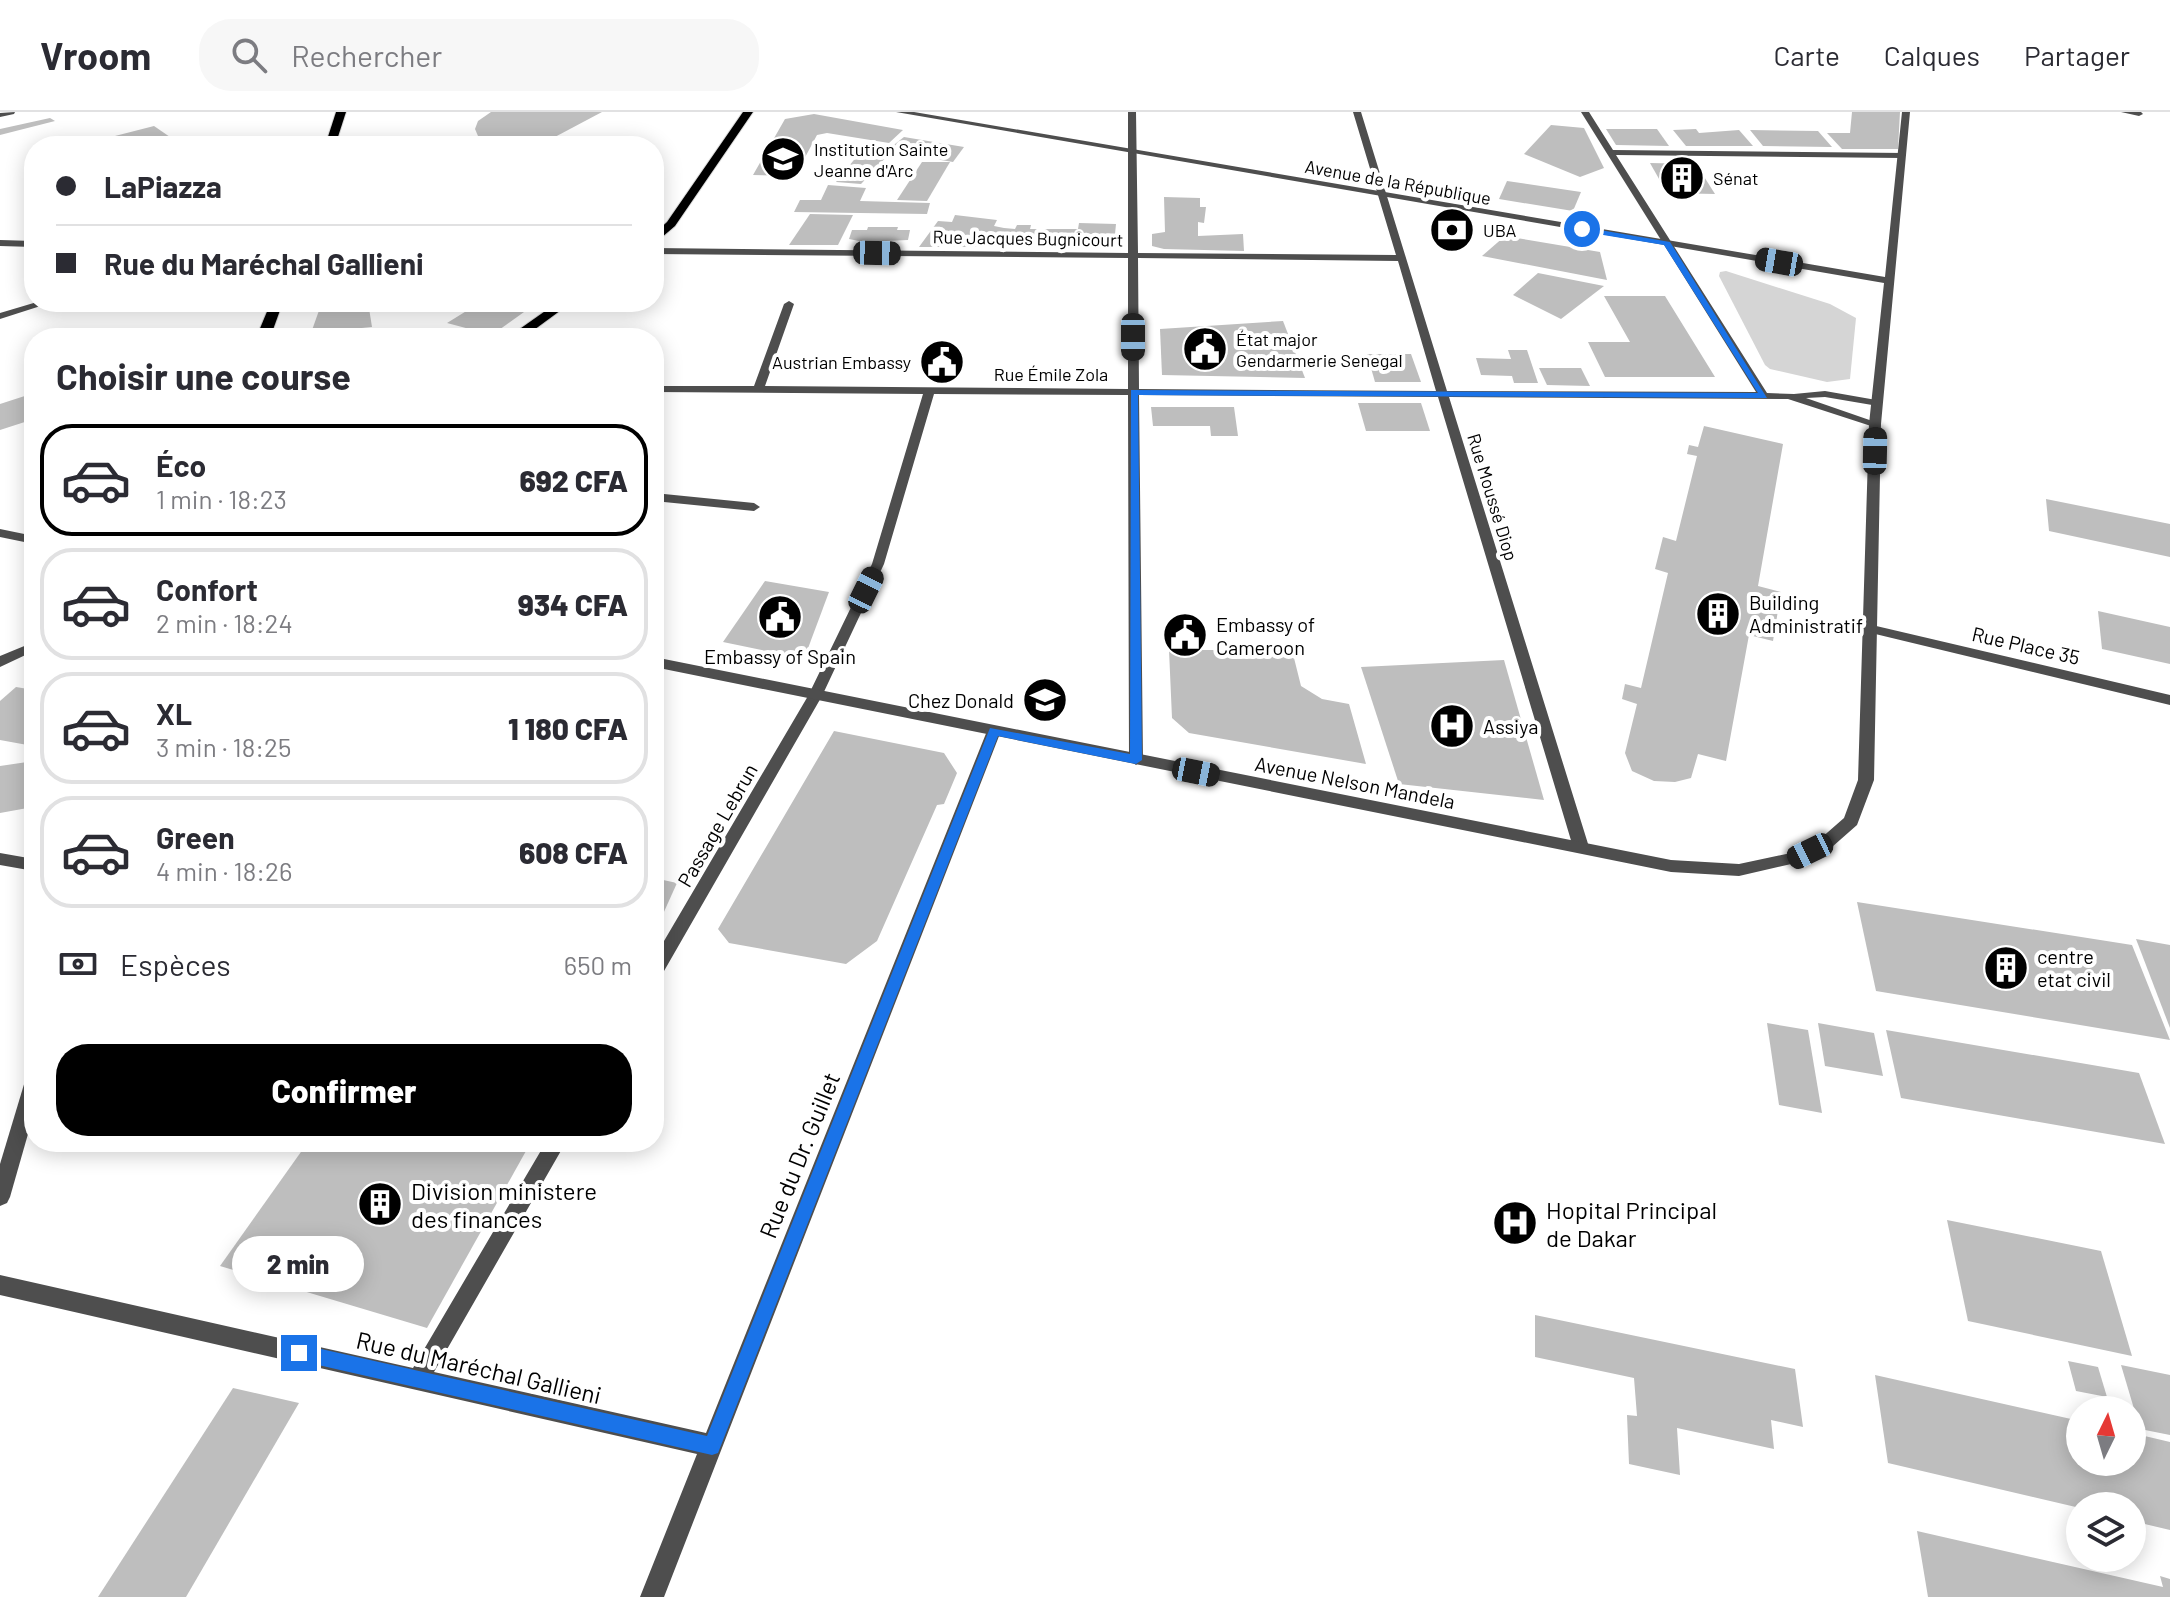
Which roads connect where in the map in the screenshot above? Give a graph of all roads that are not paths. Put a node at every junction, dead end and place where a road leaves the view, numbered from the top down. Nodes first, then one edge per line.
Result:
1 (11, 112) edge
2 (341, 112) edge
3 (748, 112) edge
4 (900, 112) edge
5 (1132, 112) edge
6 (1357, 112) edge
7 (1585, 112) edge
8 (1906, 112) edge
9 (2125, 112) edge
10 (2139, 114) edge
11 (0, 115) edge
12 (333, 136) edge
13 (1610, 152) junction
14 (1134, 153) junction
15 (1902, 155) junction
16 (1382, 196) junction
17 (664, 231) edge
18 (0, 243) edge
19 (1667, 243) junction
20 (24, 244) edge
21 (664, 251) edge
22 (1133, 255) junction
23 (1402, 258) junction
24 (1890, 281) junction
25 (789, 304) dead end
26 (24, 309) edge
27 (552, 312) edge
28 (0, 316) edge
29 (528, 328) edge
30 (664, 389) edge
31 (758, 390) junction
32 (929, 391) junction
33 (1134, 392) junction
34 (1443, 394) junction
35 (1764, 396) junction
36 (1789, 396) junction
37 (1878, 403) junction
38 (1875, 424) junction
39 (664, 498) edge
40 (754, 507) dead end
41 (0, 533) edge
42 (24, 538) edge
43 (1872, 629) junction
44 (24, 651) edge
45 (0, 662) edge
46 (664, 664) edge
47 (815, 696) junction
48 (2170, 700) edge
49 (994, 731) junction
50 (1136, 760) junction
51 (1581, 847) junction
52 (0, 859) edge
53 (24, 863) edge
54 (664, 956) edge
55 (24, 1115) edge
56 (550, 1152) edge
57 (0, 1197) edge
58 (0, 1285) edge
59 (418, 1380) junction
60 (712, 1446) junction
61 (652, 1597) edge

1 - 11 street
2 - 12 main road
3 - 17 main road
4 - 14 street, Avenue de la République
5 - 14 street
6 - 16 street, Rue Moussé Diop
7 - 13 street
8 - 15 street
9 - 10 street
13 - 15 street
13 - 19 street
14 - 16 street, Avenue de la République
14 - 22 street
15 - 24 street
16 - 19 street, Avenue de la République
16 - 23 street, Rue Moussé Diop
18 - 20 street
19 - 24 street, Avenue de la République
19 - 35 street
21 - 22 street, Rue Jacques Bugnicourt
22 - 23 street, Rue Jacques Bugnicourt
22 - 33 street
23 - 34 street, Rue Moussé Diop
24 - 37 street
25 - 31 street
26 - 28 street
27 - 29 main road
30 - 31 street, Rue Émile Zola
31 - 32 street, Rue Émile Zola
32 - 33 street, Rue Émile Zola
32 - 47 street, Passage Lebrun
33 - 34 street, Rue Émile Zola
33 - 50 street
34 - 35 street, Rue Émile Zola
34 - 51 street, Rue Moussé Diop
35 - 36 street, Rue Émile Zola
36 - 37 street
36 - 38 street, Rue Émile Zola
37 - 38 street
38 - 43 street
39 - 40 street
41 - 42 street
43 - 48 street, Rue Place 35
43 - 51 street, Avenue Nelson Mandela
44 - 45 street
46 - 47 street, Avenue Nelson Mandela
47 - 49 street, Avenue Nelson Mandela
47 - 54 street, Passage Lebrun
49 - 50 street, Avenue Nelson Mandela
49 - 60 street, Rue du Dr. Guillet
50 - 51 street, Avenue Nelson Mandela
52 - 53 street
55 - 57 street
56 - 59 street
58 - 59 street, Rue du Maréchal Gallieni
59 - 60 street, Rue du Maréchal Gallieni
60 - 61 street, Rue du Dr. Guillet

